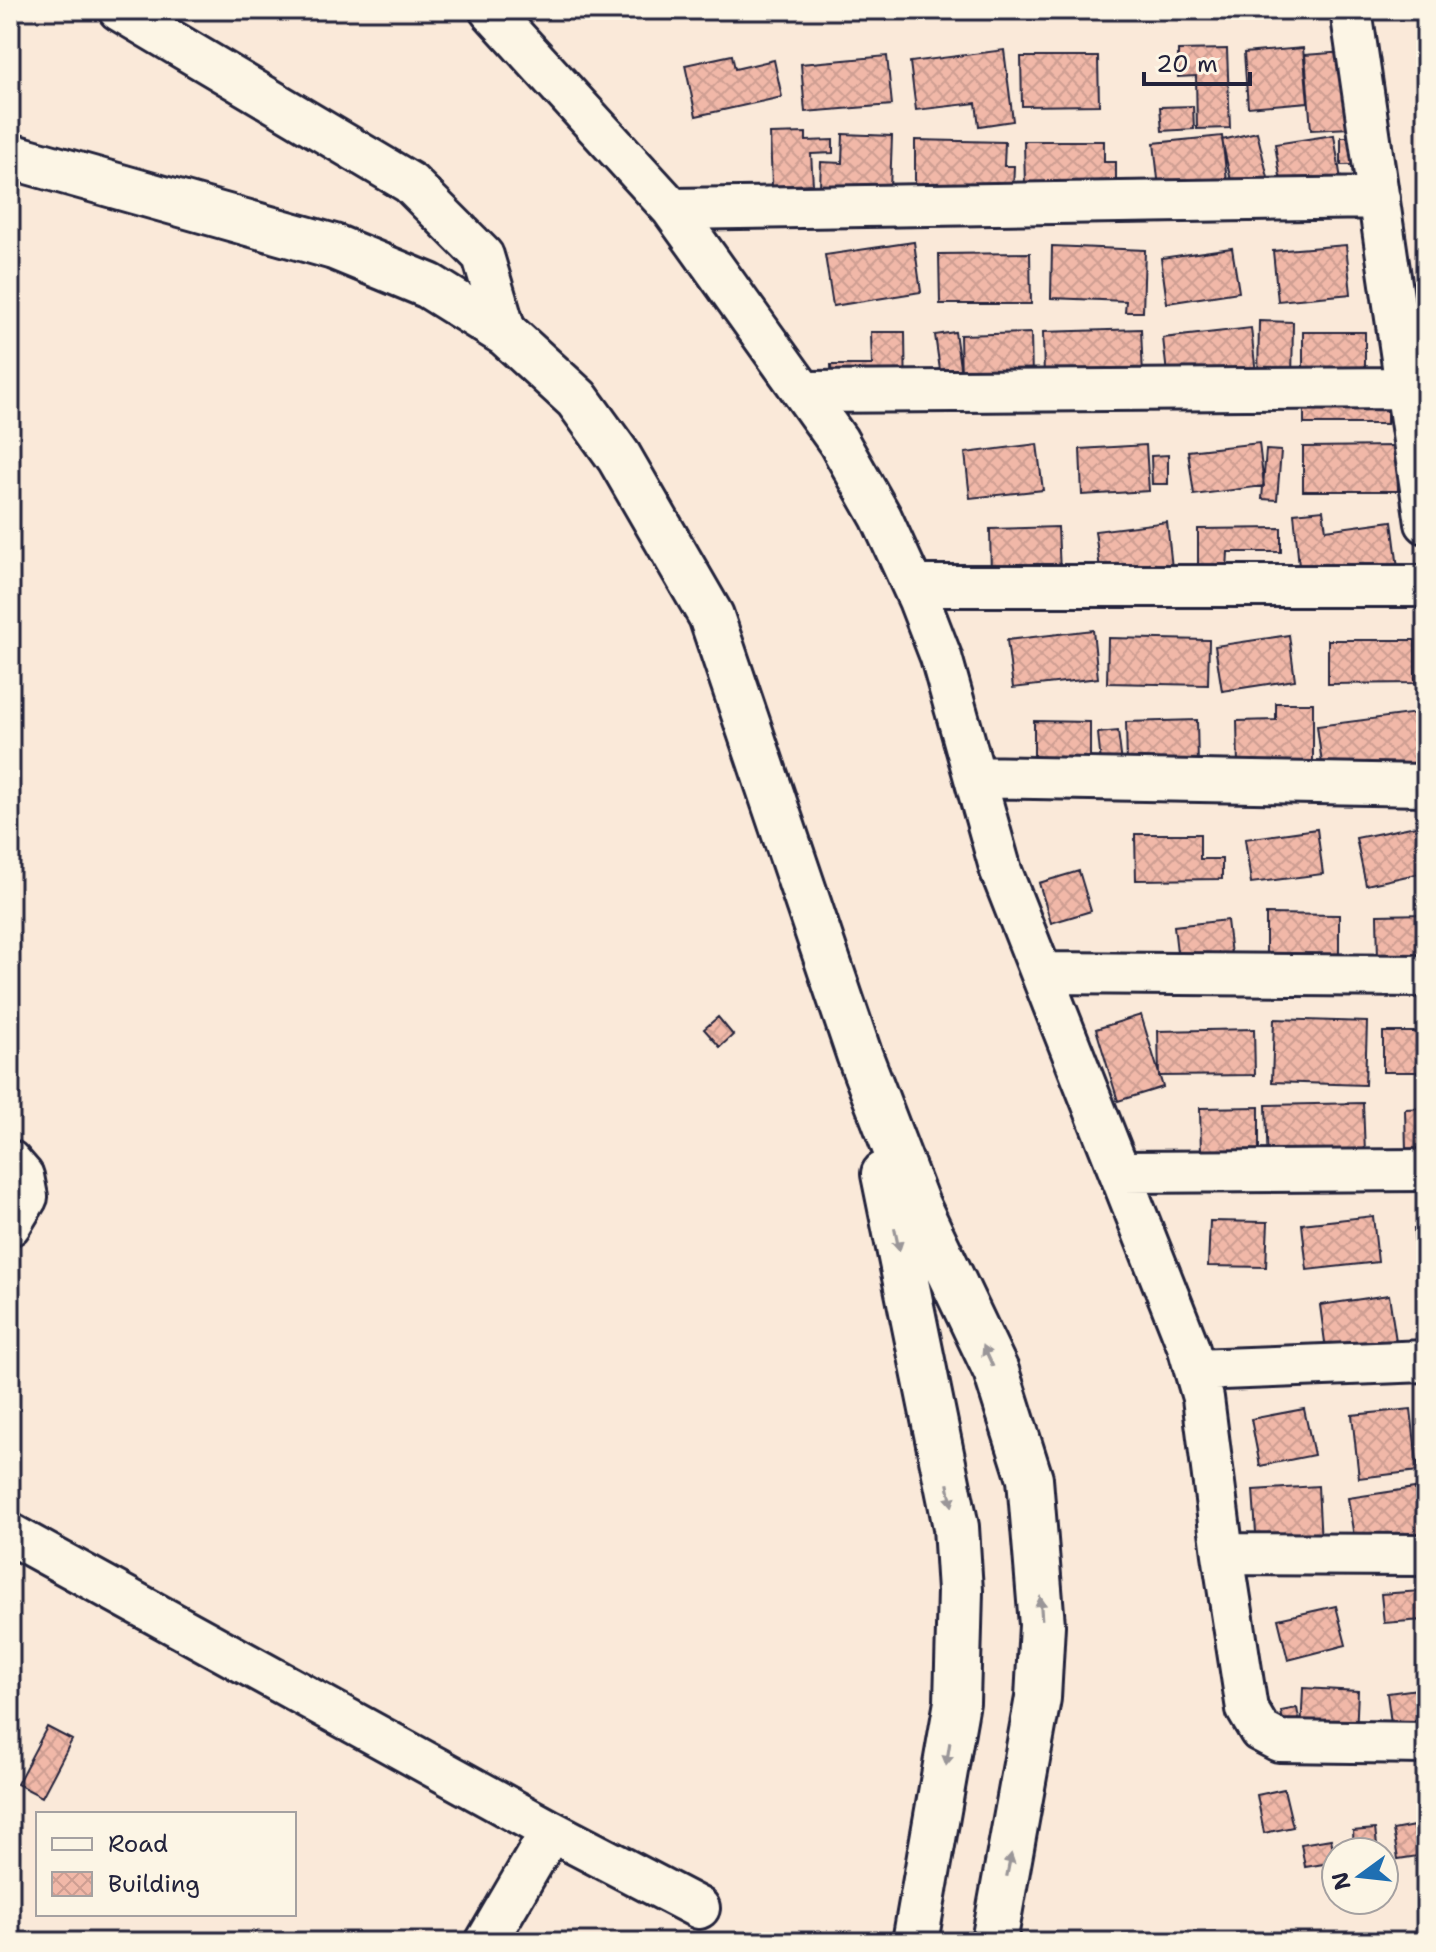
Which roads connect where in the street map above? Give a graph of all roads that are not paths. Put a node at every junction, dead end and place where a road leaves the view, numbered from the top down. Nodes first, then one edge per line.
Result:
1 (119, 10) edge
2 (490, 10) edge
3 (1351, 10) edge
4 (10, 156) edge
5 (1379, 198) junction
6 (672, 209) junction
7 (506, 334) junction
8 (1406, 388) junction
9 (804, 392) junction
10 (1426, 523) edge
11 (913, 586) junction
12 (1426, 586) edge
13 (975, 777) junction
14 (1426, 785) edge
15 (1042, 973) junction
16 (1426, 976) edge
17 (859, 1054) junction
18 (10, 1161) edge
19 (1426, 1170) edge
20 (1121, 1172) junction
21 (10, 1225) edge
22 (1426, 1361) edge
23 (1195, 1370) junction
24 (10, 1534) edge
25 (1223, 1554) junction
26 (1426, 1555) edge
27 (1426, 1743) edge
28 (551, 1831) junction
29 (699, 1908) dead end
30 (486, 1942) edge
31 (915, 1942) edge
32 (994, 1942) edge

1 - 7 street
2 - 6 street
3 - 5 street
4 - 7 main road
5 - 6 street
5 - 8 street
6 - 9 street
7 - 17 main road
8 - 9 street
8 - 10 street
9 - 11 street
11 - 12 street
11 - 13 street
13 - 14 street
13 - 15 street
15 - 16 street
15 - 20 street
17 -> 31 main road
32 -> 17 main road
18 - 21 street
19 - 20 street
20 - 23 street
22 - 23 street
23 - 25 street
24 - 28 street
25 - 26 street
25 - 27 street
28 - 29 street
28 - 30 street

